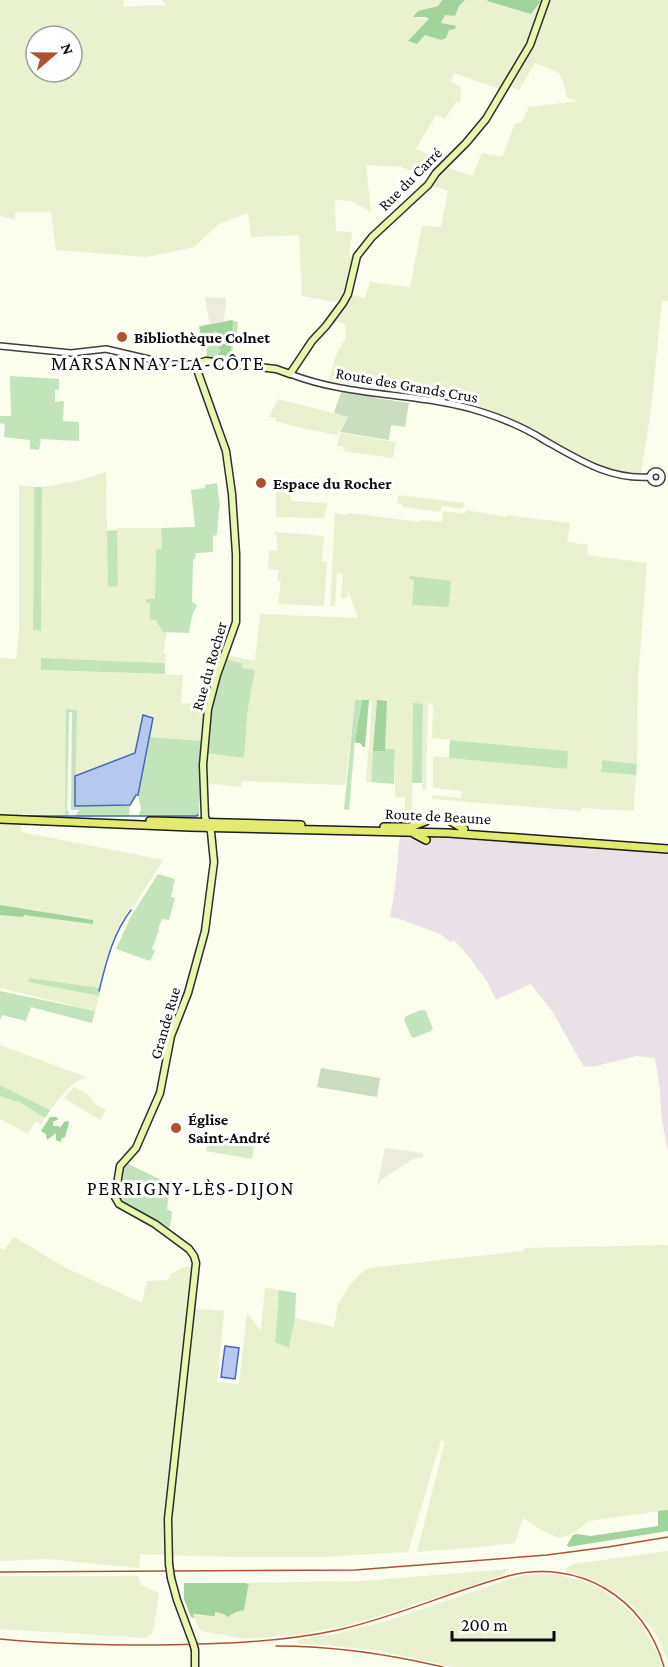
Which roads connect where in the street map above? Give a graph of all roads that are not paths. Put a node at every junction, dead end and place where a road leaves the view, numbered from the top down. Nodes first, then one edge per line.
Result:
1 (546, 0) edge
2 (0, 346) edge
3 (195, 364) junction
4 (290, 374) junction
5 (665, 478) edge
6 (0, 819) edge
7 (447, 819) dead end
8 (426, 821) dead end
9 (208, 824) junction
10 (410, 829) junction
11 (461, 832) junction
12 (426, 840) dead end
13 (447, 840) dead end
14 (213, 843) joint
15 (668, 847) edge
16 (195, 1665) edge

1 - 4 main road, Rue du Carré
2 - 3 street
3 - 4 main road
3 - 9 main road, Rue du Rocher
4 - 5 street, Route des Grands Crus
6 - 9 main road, Route de Beaune
7 - 11 main road
8 - 10 main road
9 - 10 main road, Route de Beaune
9 - 14 main road, Rue du Rocher
10 - 11 main road, Route de Beaune
10 - 12 main road
11 - 13 main road
11 - 15 main road, Route de Beaune
14 - 16 main road, Grande Rue, bridge

